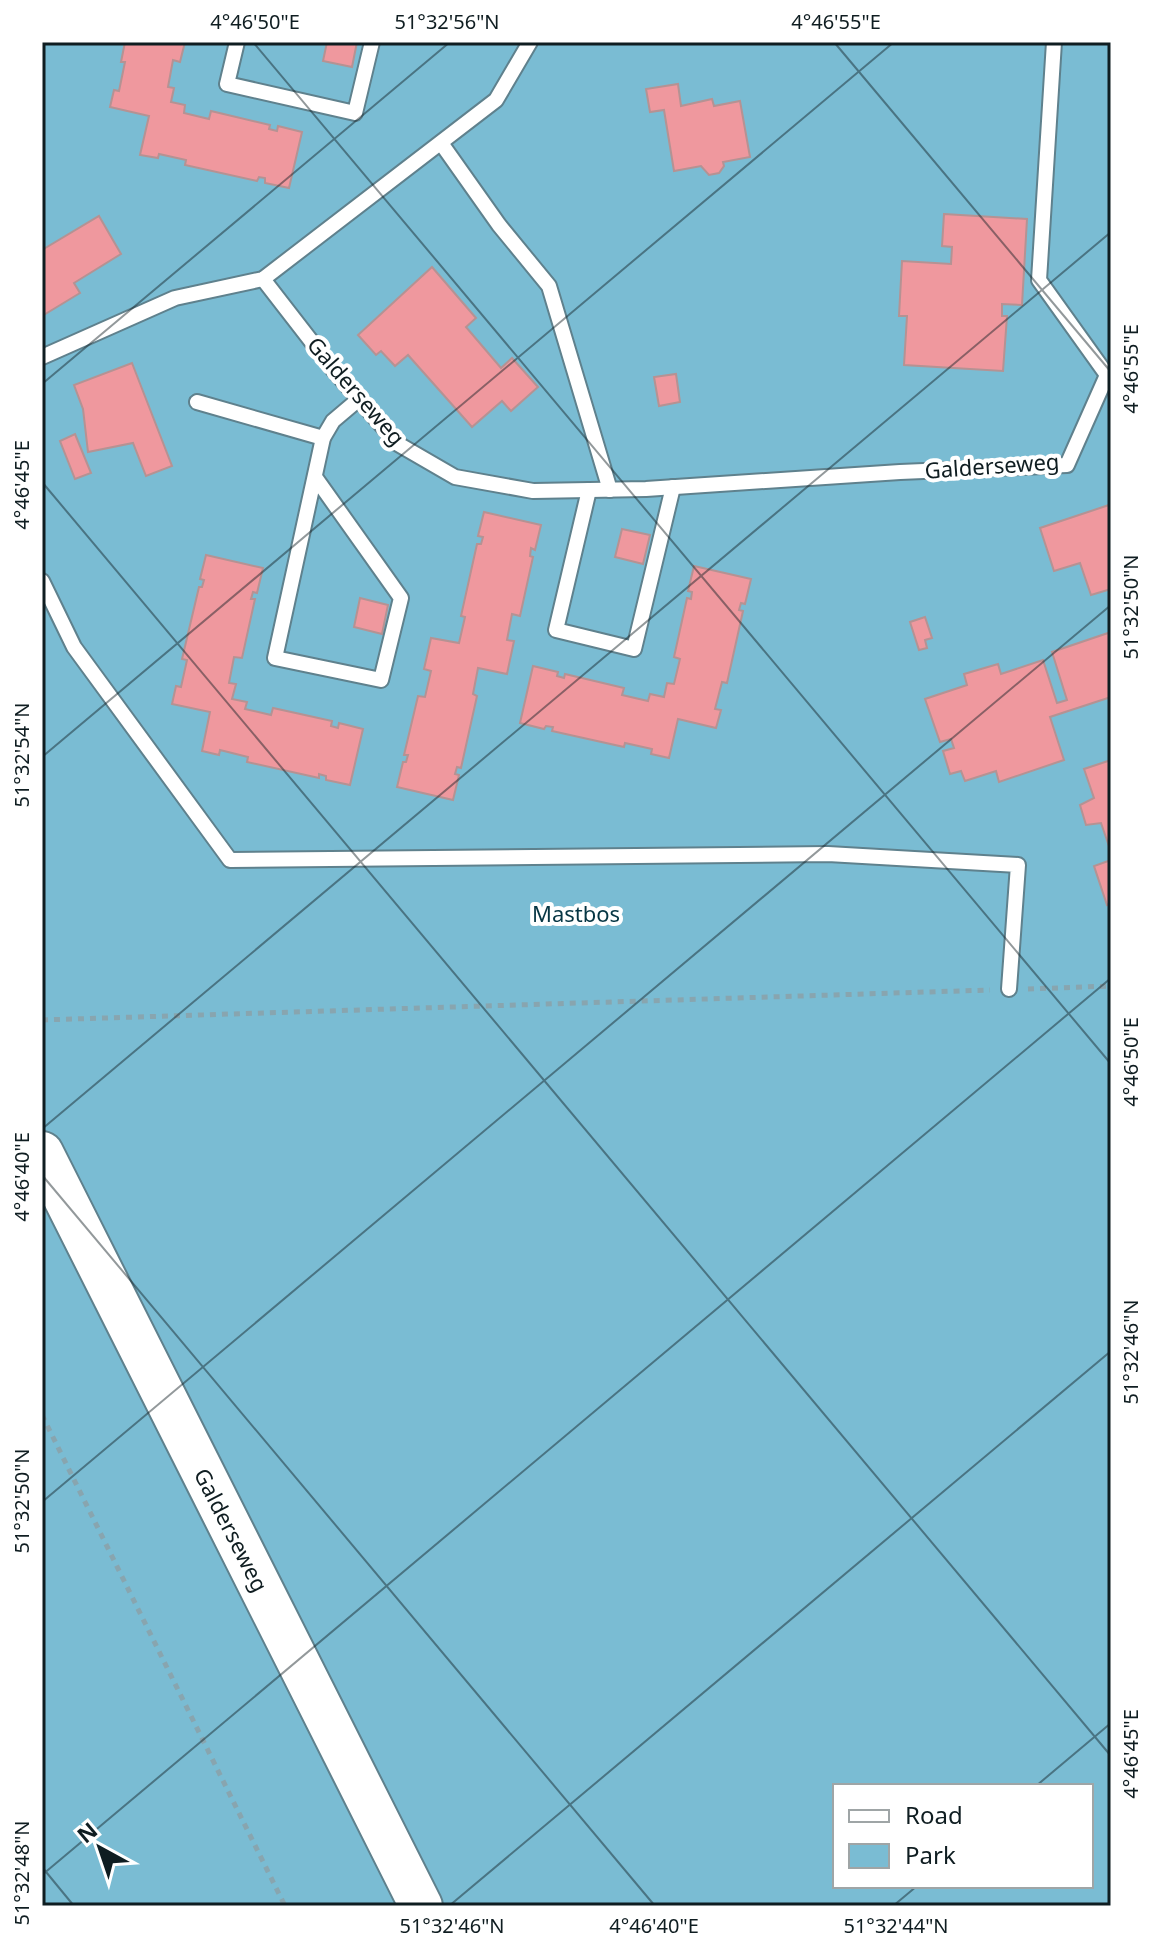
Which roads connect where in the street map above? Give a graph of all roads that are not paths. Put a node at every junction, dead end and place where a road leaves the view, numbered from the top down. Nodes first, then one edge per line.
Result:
1 (237, 42) edge
2 (372, 42) edge
3 (530, 42) edge
4 (1054, 42) edge
5 (441, 143) junction
6 (263, 279) junction
7 (42, 357) edge
8 (359, 399) junction
9 (197, 402) dead end
10 (323, 438) junction
11 (315, 477) junction
12 (673, 487) junction
13 (589, 490) junction
14 (610, 490) junction
15 (42, 581) edge
16 (1009, 989) road end
17 (42, 1153) edge
18 (421, 1906) edge

1 - 2 lane
3 - 5 lane
4 - 12 lane, Galderseweg
5 - 6 lane
5 - 14 lane
6 - 7 lane
6 - 8 lane, Galderseweg
8 - 10 lane
8 - 13 lane, Galderseweg
9 - 10 lane
10 - 11 lane
11 - 11 lane
12 - 13 lane
12 - 14 lane, Galderseweg
13 - 14 lane, Galderseweg
15 - 16 lane
17 - 18 street, Galderseweg

